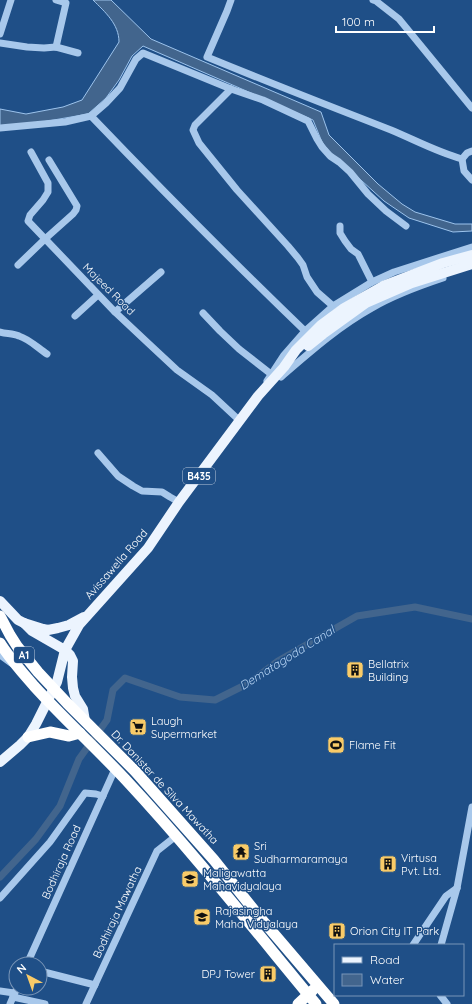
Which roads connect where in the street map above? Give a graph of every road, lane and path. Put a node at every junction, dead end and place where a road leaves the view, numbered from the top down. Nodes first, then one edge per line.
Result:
1 (11, 0) edge
2 (56, 0) edge
3 (231, 0) edge
4 (373, 0) edge
5 (0, 34) edge
6 (0, 43) edge
7 (56, 47) junction
8 (78, 54) dead end
9 (231, 89) junction
10 (472, 108) edge
11 (91, 116) junction
12 (0, 128) edge
13 (472, 151) edge
14 (31, 152) dead end
15 (49, 160) dead end
16 (462, 160) junction
17 (472, 180) edge
18 (340, 226) dead end
19 (406, 226) dead end
20 (45, 239) junction
21 (472, 248) edge
22 (472, 255) edge
23 (472, 264) edge
24 (18, 265) dead end
25 (472, 269) edge
26 (161, 272) dead end
27 (372, 282) junction
28 (98, 295) junction
29 (333, 306) junction
30 (115, 312) junction
31 (203, 313) dead end
32 (75, 316) dead end
33 (305, 330) junction
34 (0, 332) edge
35 (47, 354) dead end
36 (284, 367) junction
37 (271, 374) junction
38 (258, 396) junction
39 (240, 420) junction
40 (98, 453) dead end
41 (179, 502) junction
42 (0, 593) edge
43 (0, 601) edge
44 (12, 614) junction
45 (0, 616) edge
46 (86, 616) junction
47 (24, 623) junction
48 (0, 647) edge
49 (65, 650) junction
50 (54, 689) junction
51 (47, 701) junction
52 (88, 723) junction
53 (81, 734) junction
54 (28, 737) junction
55 (0, 762) edge
56 (115, 769) junction
57 (103, 796) junction
58 (472, 807) edge
59 (176, 836) junction
60 (457, 888) junction
61 (0, 898) edge
62 (414, 944) edge
63 (442, 944) edge
64 (32, 956) edge
65 (48, 973) edge
66 (95, 985) junction
67 (318, 986) junction
68 (308, 995) junction
69 (13, 996) edge
70 (441, 996) edge
71 (332, 1001) edge
72 (45, 1004) edge
73 (86, 1004) edge
74 (298, 1004) edge
75 (316, 1004) edge
76 (447, 1004) edge

1 - 5 street
2 - 7 street
3 - 16 street
4 - 10 street
6 - 7 street
7 - 8 street
9 - 11 street
9 - 19 street
9 - 29 street
11 - 12 street
11 - 33 street
13 - 16 street
14 - 20 street, Majeed Road
15 - 20 street
16 - 17 street
18 - 27 street
20 - 24 street
20 - 28 street, Majeed Road
21 - 27 street
22 - 36 main road, B435
23 - 36 main road, B435
25 - 38 street
26 - 30 street
27 - 29 street
28 - 30 street, Majeed Road
28 - 32 street
29 - 33 street
30 - 39 street, Majeed Road
31 - 37 street
33 - 37 street
34 - 35 street
36 - 38 main road, Avissawella Road / B435
37 - 38 street
38 - 39 main road, Avissawella Road / B435
39 - 41 main road, Avissawella Road / B435
40 - 41 street
41 - 46 main road, Avissawella Road / B435
42 - 44 street
43 - 44 main road
44 - 47 main road
45 - 50 highway, Dr. Danister de Silva Mawatha / A1
46 - 47 main road
46 - 49 main road, Avissawella Road / B435
47 - 49 main road
48 - 51 highway, A1
49 - 50 main road, Avissawella Road / B435
49 - 52 main road
50 - 51 main road, Avissawella Road
50 - 52 highway, Dr. Danister de Silva Mawatha / A1
51 - 53 highway, A1
51 - 54 main road, Avissawella Road
52 - 67 highway, Dr. Danister de Silva Mawatha / A1
53 - 54 highway
53 - 56 highway, A1
54 - 55 main road, Avissawella Road
56 - 57 street, Bodhiraja Road
56 - 59 highway, A1
57 - 61 street
57 - 64 street, Bodhiraja Road
58 - 60 street
59 - 66 street, Bodhiraja Mawatha
59 - 68 highway, A1
60 - 62 street
60 - 63 street
65 - 66 street
66 - 73 street, Bodhiraja Mawatha
67 - 68 highway
67 - 71 highway, Dr. Danister de Silva Mawatha / A1
68 - 74 highway
68 - 75 highway, A1
69 - 72 street
70 - 76 street
71 - 75 highway, A1

